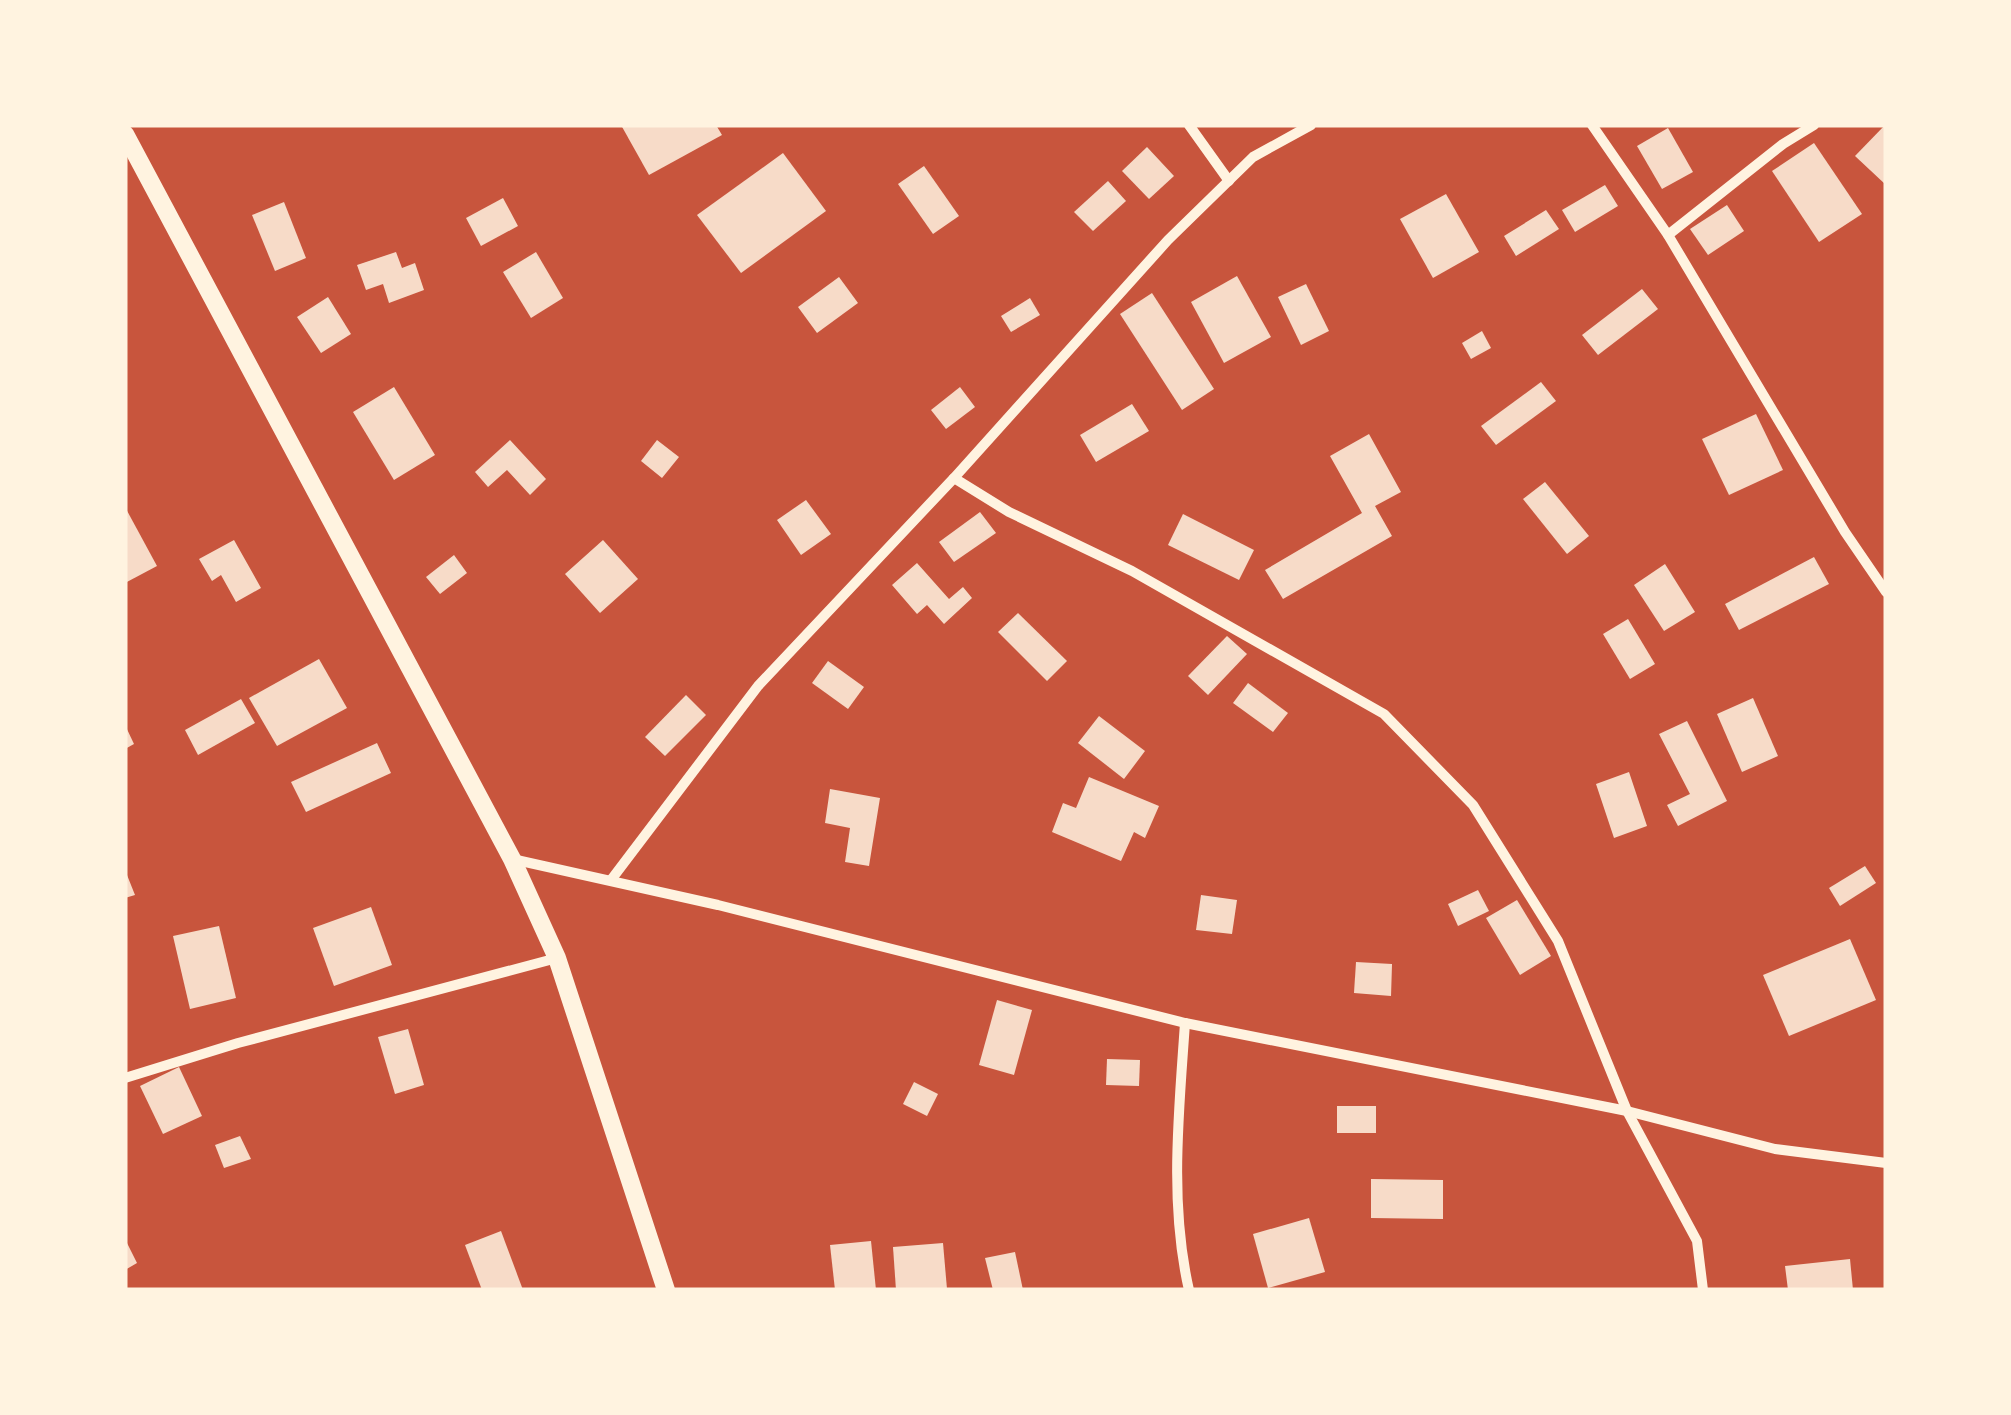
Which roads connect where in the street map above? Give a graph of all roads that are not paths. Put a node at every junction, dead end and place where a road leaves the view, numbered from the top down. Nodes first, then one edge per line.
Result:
1 (1189, 125) edge
2 (1311, 125) edge
3 (1592, 125) edge
4 (1814, 125) edge
5 (125, 134) edge
6 (1229, 181) junction
7 (1668, 234) junction
8 (954, 478) junction
9 (1886, 592) edge
10 (512, 859) junction
11 (611, 880) junction
12 (557, 958) junction
13 (1185, 1023) junction
14 (125, 1078) edge
15 (1627, 1111) junction
16 (1886, 1163) edge
17 (666, 1290) edge
18 (1189, 1290) edge
19 (1703, 1290) edge

1 - 6 street
2 - 6 street
3 - 7 street
4 - 7 street
5 - 10 street
6 - 8 street
7 - 9 street
8 - 11 street
8 - 15 street
10 - 11 street
10 - 12 street
11 - 13 street
12 - 14 street
12 - 17 street
13 - 15 street
13 - 18 street
15 - 16 street
15 - 19 street

